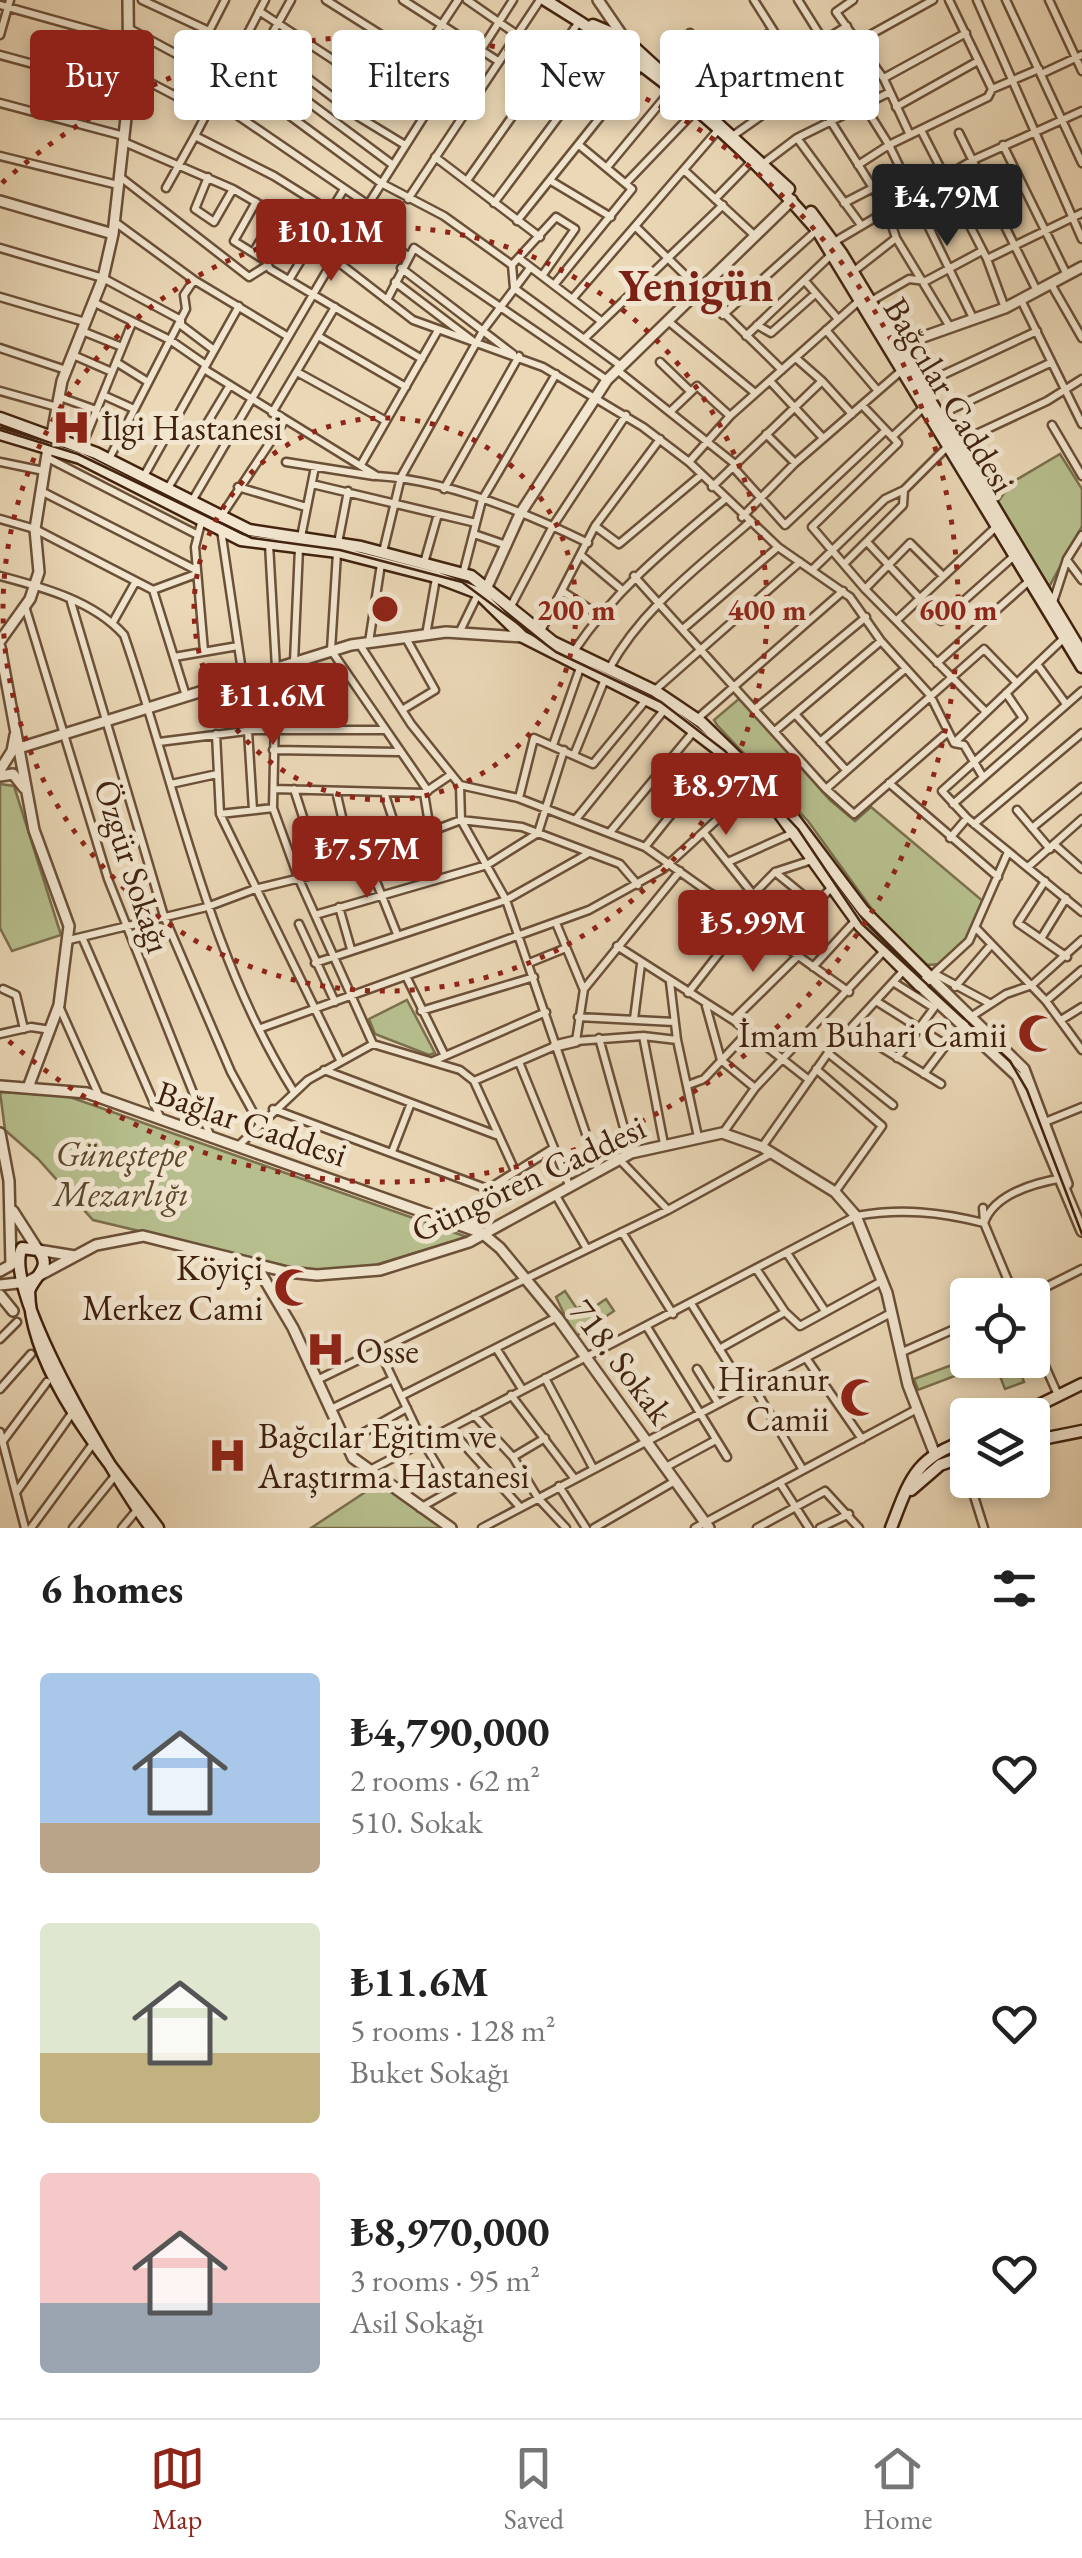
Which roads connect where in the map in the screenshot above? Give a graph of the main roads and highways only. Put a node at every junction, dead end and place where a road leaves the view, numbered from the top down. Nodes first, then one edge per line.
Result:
1 (542, 0) edge
2 (569, 14) junction
3 (597, 30) edge
4 (600, 30) edge
5 (640, 62) edge
6 (660, 79) edge
7 (709, 120) edge
8 (714, 120) edge
9 (758, 163) junction
10 (834, 248) junction
11 (865, 300) junction
12 (893, 348) junction
13 (0, 418) edge
14 (0, 434) edge
15 (951, 445) junction
16 (220, 522) junction
17 (300, 543) junction
18 (382, 558) junction
19 (483, 588) junction
20 (1082, 653) edge
21 (1082, 668) edge
22 (607, 674) junction
23 (650, 695) junction
24 (696, 724) junction
25 (6, 1268) edge
26 (36, 1279) junction
27 (5, 1284) edge
28 (1082, 1384) edge
29 (1050, 1400) edge
30 (1082, 1431) edge
31 (1050, 1437) edge
32 (950, 1446) edge
33 (934, 1452) junction
34 (950, 1462) edge
35 (940, 1465) junction
36 (154, 1528) edge
37 (894, 1528) edge

1 - 2 main road, Bağcılar Caddesi
2 - 3 main road, Bağcılar Caddesi
2 - 4 main road, Bağcılar Caddesi
5 - 6 main road, Bağcılar Caddesi
7 - 9 main road, Bağcılar Caddesi
8 - 9 main road, Bağcılar Caddesi
9 - 10 main road, Bağcılar Caddesi
9 - 10 main road, Bağcılar Caddesi
10 - 11 main road, Bağcılar Caddesi
10 - 11 main road, Bağcılar Caddesi
11 - 12 main road, Bağcılar Caddesi
12 - 15 main road, Bağcılar Caddesi
12 - 15 main road, Bağcılar Caddesi
13 - 16 main road
14 - 16 main road
15 - 20 main road, Bağcılar Caddesi
15 - 21 main road, Bağcılar Caddesi
16 - 17 main road
16 - 17 main road
17 - 18 main road
18 - 19 main road
18 - 19 main road
19 - 22 main road
19 - 22 main road
22 - 23 main road
23 - 24 main road
23 - 24 main road
24 - 24 main road
25 - 26 main road
25 - 26 main road
25 - 27 main road
26 - 36 main road
27 - 36 main road
28 - 29 main road
30 - 31 main road
32 - 33 main road
33 - 35 main road
33 - 37 main road
34 - 35 main road
35 - 37 main road

